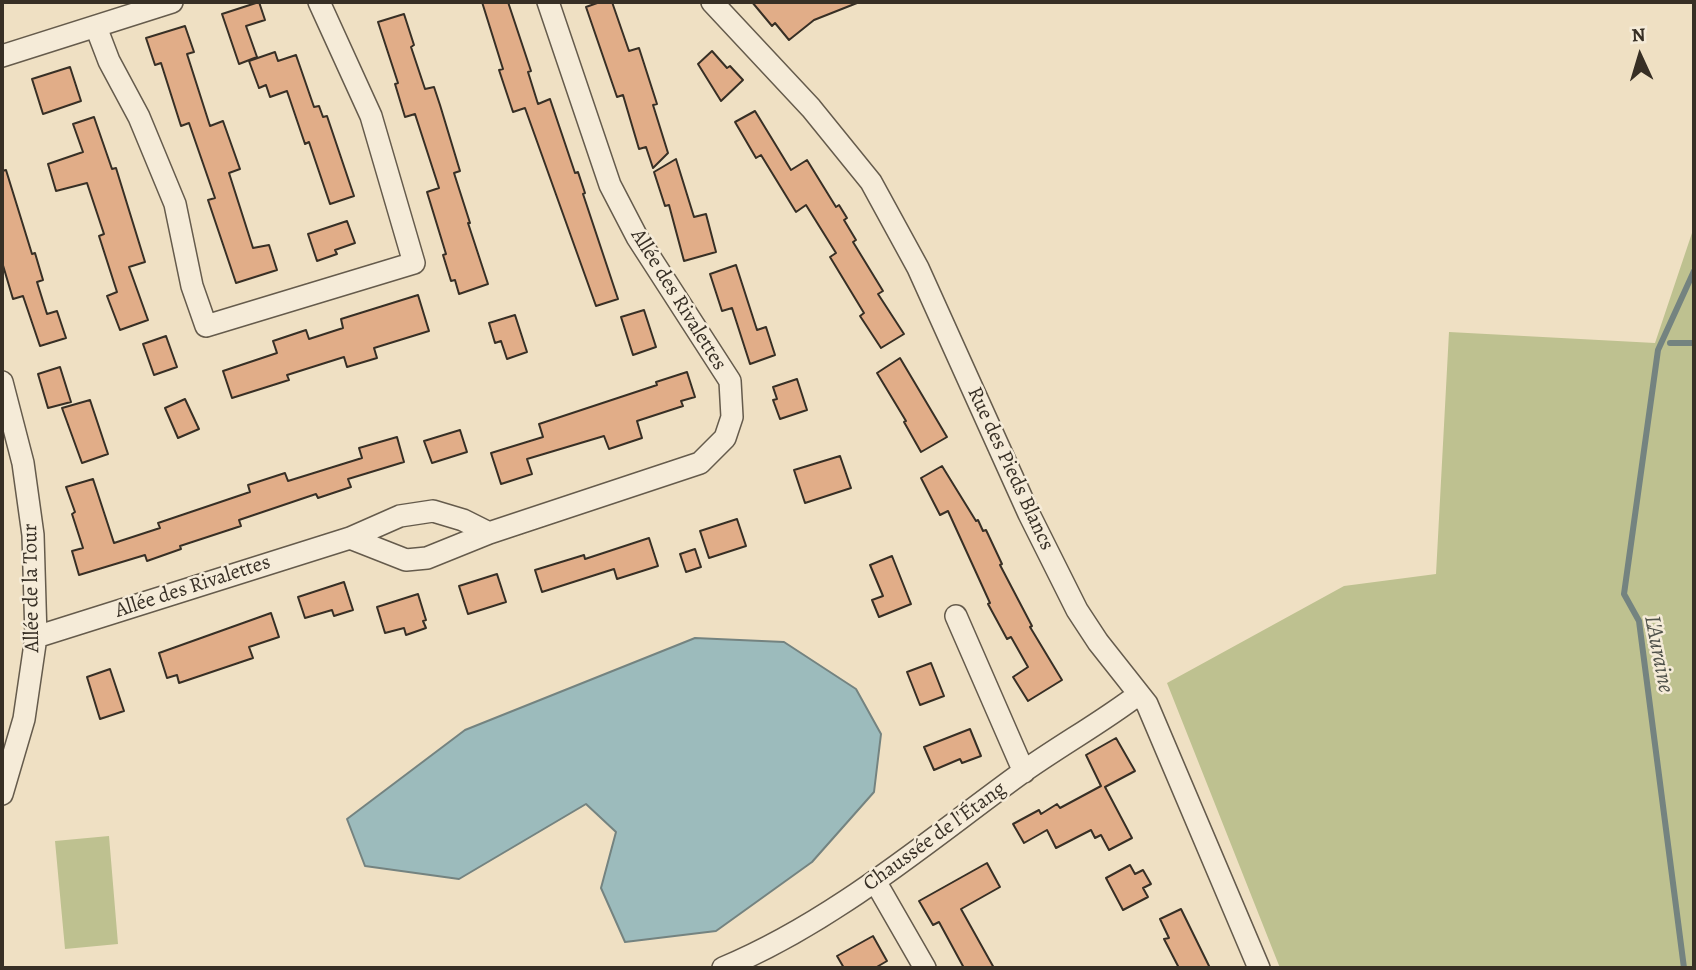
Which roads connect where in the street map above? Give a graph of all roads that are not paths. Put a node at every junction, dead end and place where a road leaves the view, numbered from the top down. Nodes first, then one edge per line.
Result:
1 (172, 2) edge
2 (319, 2) edge
3 (548, 2) edge
4 (712, 2) edge
5 (96, 27) junction
6 (2, 56) edge
7 (2, 382) edge
8 (489, 533) junction
9 (349, 538) junction
10 (956, 616) dead end
11 (36, 637) junction
12 (1139, 694) junction
13 (1024, 772) junction
14 (2, 794) edge
15 (875, 881) junction
16 (723, 968) edge
17 (925, 968) edge
18 (1259, 968) edge

1 - 5 street
2 - 5 street
3 - 8 street, Allée des Rivalettes
4 - 12 street, Rue des Pieds Blancs
5 - 6 street
7 - 11 street, Allée de la Tour
8 - 9 street, Allée des Rivalettes
8 - 9 street, Allée des Rivalettes
9 - 11 street, Allée des Rivalettes
10 - 13 street
11 - 14 street, Allée de la Tour
12 - 13 street, Chaussée de l'Étang
12 - 18 street, Rue des Pieds Blancs
13 - 15 street, Chaussée de l'Étang
15 - 16 street, Chaussée de l'Étang
15 - 17 street

